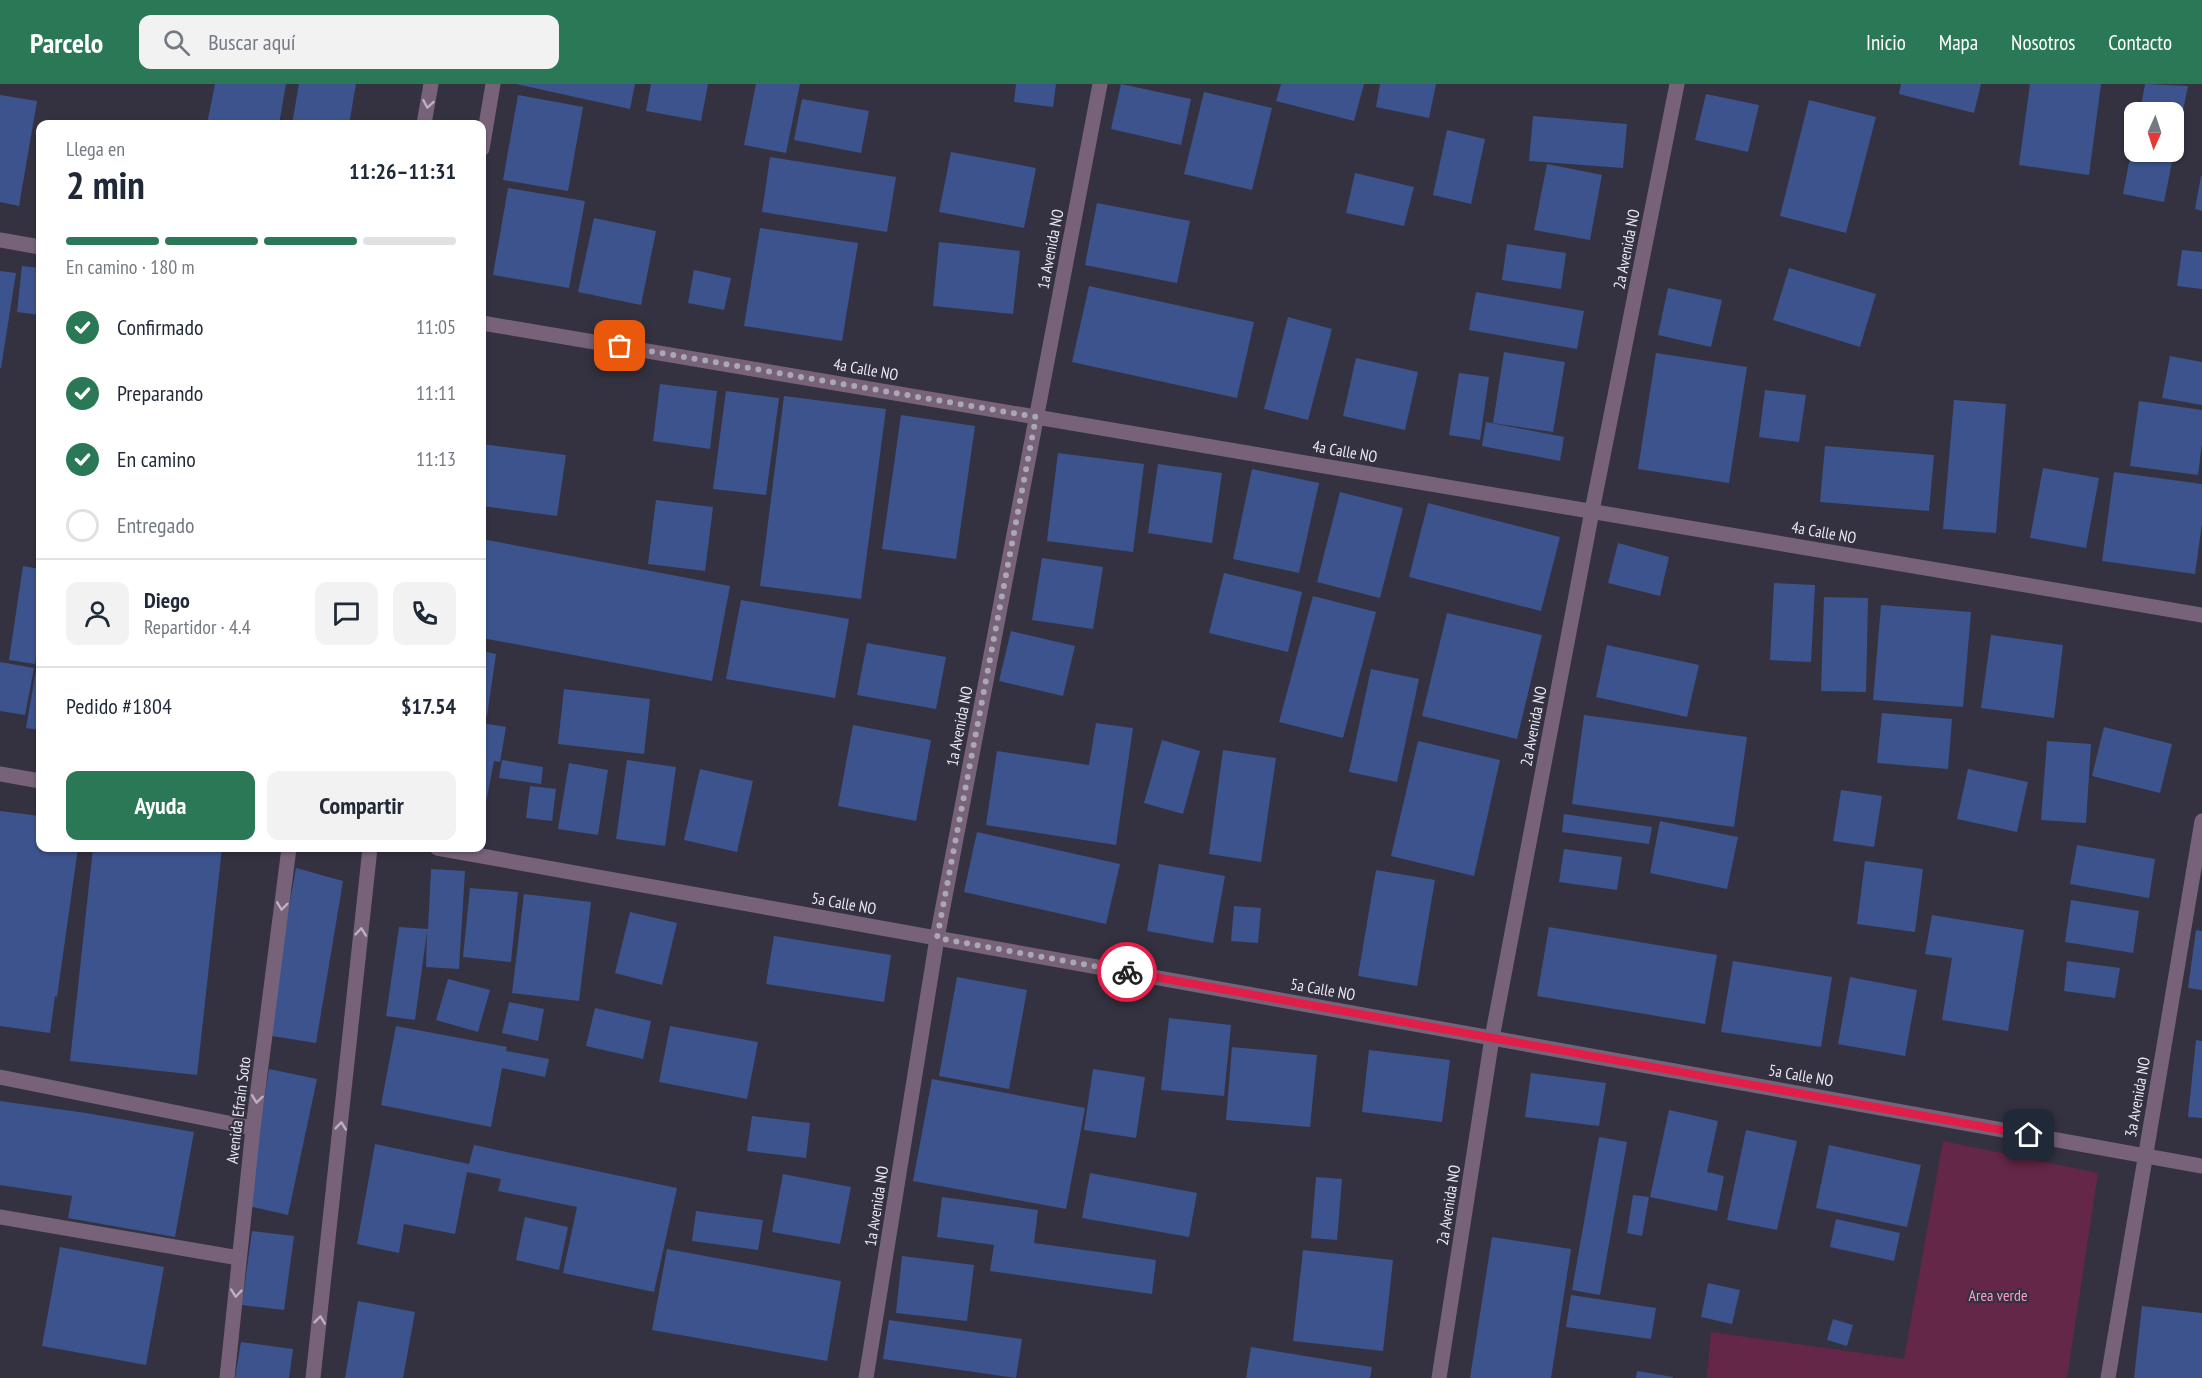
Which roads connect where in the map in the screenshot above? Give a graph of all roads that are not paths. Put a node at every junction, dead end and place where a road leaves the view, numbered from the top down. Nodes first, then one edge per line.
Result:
1 (431, 84) edge
2 (493, 84) edge
3 (1100, 84) edge
4 (1677, 84) edge
5 (425, 120) edge
6 (486, 125) edge
7 (0, 240) edge
8 (36, 246) edge
9 (486, 324) edge
10 (1036, 417) junction
11 (1592, 511) junction
12 (2202, 615) edge
13 (0, 774) edge
14 (36, 780) edge
15 (2202, 821) edge
16 (288, 852) edge
17 (370, 852) edge
18 (459, 852) edge
19 (937, 938) junction
20 (1491, 1038) junction
21 (0, 1077) edge
22 (253, 1128) junction
23 (2146, 1156) junction
24 (2202, 1166) edge
25 (0, 1217) edge
26 (239, 1258) junction
27 (227, 1378) edge
28 (313, 1378) edge
29 (866, 1378) edge
30 (1439, 1378) edge
31 (2108, 1378) edge

1 -> 5 street
2 - 6 street
3 - 10 street, 1a Avenida NO
4 - 11 street, 2a Avenida NO
7 - 8 street
9 - 10 street, 4a Calle NO
10 - 11 street, 4a Calle NO
10 - 19 street, 1a Avenida NO
11 - 12 street, 4a Calle NO
11 - 20 street, 2a Avenida NO
13 - 14 street
15 - 23 street, 3a Avenida NO
16 -> 22 street, Avenida Efraín Soto
28 -> 17 street
18 - 19 street, 5a Calle NO
19 - 20 street, 5a Calle NO
19 - 29 street, 1a Avenida NO
20 - 23 street, 5a Calle NO
20 - 30 street, 2a Avenida NO
21 - 22 street
22 - 26 street, Avenida Efraín Soto
23 - 24 street, 5a Calle NO
23 - 31 street, 3a Avenida NO
25 - 26 street
26 -> 27 street, Avenida Efraín Soto

